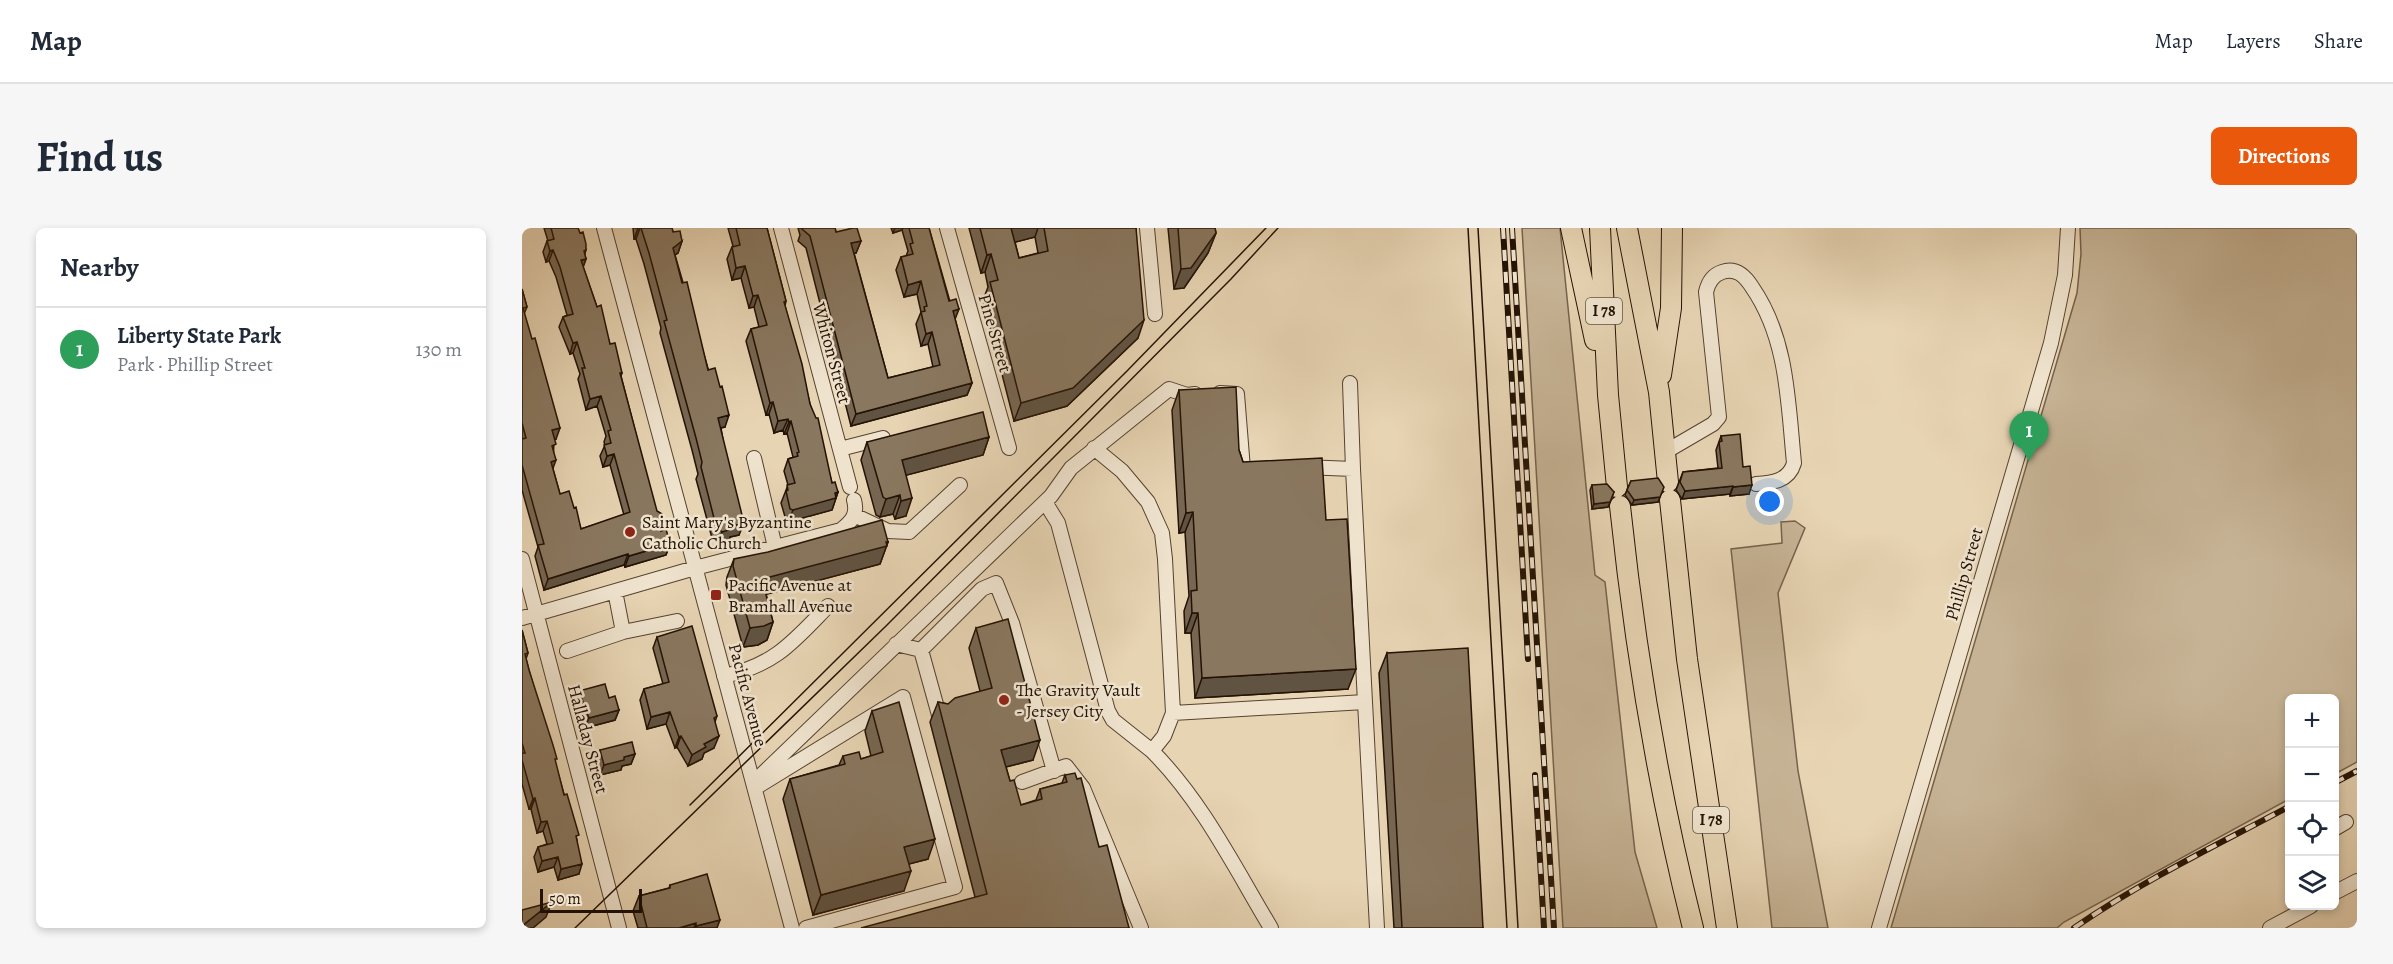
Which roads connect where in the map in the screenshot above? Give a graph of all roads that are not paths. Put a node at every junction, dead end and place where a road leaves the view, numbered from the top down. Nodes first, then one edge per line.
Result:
1 (604, 228) edge
2 (781, 228) edge
3 (947, 228) edge
4 (1147, 228) edge
5 (1571, 228) edge
6 (1600, 228) edge
7 (1628, 228) edge
8 (1672, 228) edge
9 (2068, 228) edge
10 (1155, 314) dead end
11 (1350, 383) dead end
12 (1659, 392) junction
13 (1608, 394) junction
14 (897, 434) edge
15 (1009, 448) dead end
16 (1094, 448) junction
17 (840, 449) junction
18 (1665, 452) junction
19 (754, 458) dead end
20 (1288, 467) edge
21 (1261, 468) edge
22 (1353, 469) junction
23 (1756, 484) dead end
24 (960, 485) dead end
25 (1045, 502) junction
26 (853, 518) junction
27 (775, 547) junction
28 (522, 559) edge
29 (695, 568) junction
30 (615, 591) junction
31 (828, 606) dead end
32 (537, 614) junction
33 (522, 618) edge
34 (676, 621) dead end
35 (623, 632) junction
36 (896, 644) junction
37 (921, 650) junction
38 (567, 651) dead end
39 (724, 676) junction
40 (1365, 702) junction
41 (1173, 713) junction
42 (939, 715) edge
43 (1152, 751) junction
44 (1054, 771) junction
45 (1022, 782) dead end
46 (753, 786) junction
47 (2357, 881) edge
48 (2339, 888) edge
49 (2304, 910) edge
50 (619, 928) edge
51 (792, 928) edge
52 (806, 928) edge
53 (1141, 928) edge
54 (1271, 928) edge
55 (1377, 928) edge
56 (1693, 928) edge
57 (1726, 928) edge
58 (1879, 928) edge
59 (2270, 928) edge

1 - 29 street, Pacific Avenue
2 - 17 street, Whiton Street
3 - 15 street, Pine Street
4 - 10 street
5 - 13 highway
6 - 13 highway, I 78
7 - 12 highway, I 78
8 - 12 highway
9 - 58 street, Phillip Street
11 - 22 street
12 - 18 highway, I 78
13 - 56 highway, I 78
14 - 17 street
16 - 21 street
16 - 25 street
16 - 41 street
17 - 26 street, Whiton Street
18 - 23 street
18 - 57 highway, I 78
19 - 27 street
20 - 22 street
22 - 40 street
24 - 26 street
25 - 36 street
25 - 43 street
26 - 27 street
27 - 29 street
28 - 32 street, Halladay Street
29 - 30 street
29 - 39 street, Pacific Avenue
30 - 32 street
30 - 35 street
31 - 39 street
32 - 33 street
32 - 50 street, Halladay Street
34 - 35 street
35 - 38 street
36 - 37 street
36 - 46 street
37 - 42 street
37 - 44 street
39 - 46 street, Pacific Avenue
40 - 41 street
40 - 55 street
41 - 43 street
43 - 54 street
44 - 45 street
44 - 53 street
46 - 51 street, Pacific Avenue
46 - 52 street
47 - 48 street
49 - 59 street

